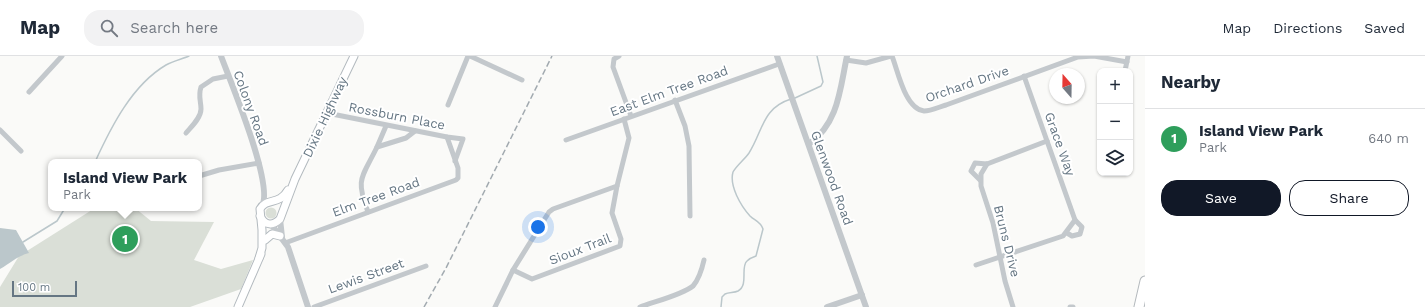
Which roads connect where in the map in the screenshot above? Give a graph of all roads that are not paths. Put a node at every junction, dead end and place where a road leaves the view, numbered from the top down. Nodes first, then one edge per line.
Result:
1 (62, 56) edge
2 (221, 56) edge
3 (354, 56) edge
4 (469, 56) edge
5 (619, 56) edge
6 (777, 56) edge
7 (892, 56) edge
8 (1128, 56) edge
9 (846, 58) edge
10 (1127, 62) junction
11 (779, 64) junction
12 (1126, 68) edge
13 (228, 76) junction
14 (1024, 76) junction
15 (522, 80) dead end
16 (29, 92) dead end
17 (675, 100) junction
18 (448, 105) dead end
19 (327, 113) junction
20 (631, 116) junction
21 (624, 119) junction
22 (386, 126) junction
23 (0, 130) edge
24 (415, 131) junction
25 (186, 133) dead end
26 (446, 137) junction
27 (566, 140) dead end
28 (1047, 141) junction
29 (808, 144) junction
30 (377, 147) junction
31 (21, 151) dead end
32 (455, 160) junction
33 (987, 164) junction
34 (260, 165) junction
35 (202, 175) edge
36 (295, 179) junction
37 (980, 180) junction
38 (618, 186) junction
39 (274, 202) junction
40 (262, 206) junction
41 (368, 212) junction
42 (260, 216) junction
43 (690, 216) dead end
44 (281, 217) junction
45 (1075, 220) junction
46 (271, 224) junction
47 (1067, 233) junction
48 (282, 239) junction
49 (265, 240) junction
50 (1000, 257) junction
51 (259, 258) junction
52 (704, 260) dead end
53 (976, 265) dead end
54 (426, 266) dead end
55 (513, 270) junction
56 (1145, 281) edge
57 (862, 295) junction
58 (238, 307) edge
59 (308, 307) edge
60 (314, 307) edge
61 (495, 307) edge
62 (640, 307) edge
63 (828, 307) edge
64 (866, 307) edge
65 (1013, 307) edge
66 (1070, 307) edge
67 (1073, 307) edge
68 (1139, 307) edge

1 - 16 street
2 - 13 street, Colony Road
3 - 19 main road, Dixie Highway
4 - 15 street
4 - 18 street
5 - 20 street
6 - 11 street, Glenwood Road
7 - 9 street
7 - 14 street, Orchard Drive
8 - 10 street
9 - 29 street
10 - 12 street
10 - 14 street, Orchard Drive
11 - 17 street, East Elm Tree Road
11 - 29 street, Glenwood Road
13 - 25 street
13 - 34 street, Colony Road
14 - 28 street, Grace Way
17 - 20 street, East Elm Tree Road
17 - 43 street
19 - 22 street, Rossburn Place
19 - 36 main road, Dixie Highway
20 - 21 street, East Elm Tree Road
21 - 27 street, East Elm Tree Road
21 - 38 street
22 - 24 street, Rossburn Place
22 - 30 street
23 - 31 street
24 - 26 street, Rossburn Place
24 - 30 street
26 - 32 street
26 - 32 street, Rossburn Place
28 - 33 street, Bruns Drive
28 - 45 street, Grace Way
29 - 57 street, Glenwood Road
30 - 41 street
32 - 41 street, Elm Tree Road
33 - 37 street
33 - 37 street, Bruns Drive
34 - 35 street
34 - 39 street, Colony Road
34 - 40 street, Colony Road
36 - 39 main road, Dixie Highway
36 - 44 main road, Dixie Highway
37 - 50 street, Bruns Drive
38 - 55 street
38 - 55 street, Sioux Trail
39 - 40 main road, Dixie Highway
39 - 44 main road
40 - 42 main road
41 - 48 street, Elm Tree Road
42 - 46 main road
42 - 51 main road
44 - 46 main road
44 - 48 street
45 - 47 street
45 - 47 street, Grace Way
46 - 48 street
46 - 49 main road
47 - 50 street
48 - 49 main road
48 - 59 street
49 - 51 main road
50 - 53 street
50 - 65 street, Bruns Drive
51 - 58 main road
52 - 62 street
54 - 60 street, Lewis Street
55 - 61 street
56 - 68 highway
57 - 63 street
57 - 64 street, Glenwood Road
66 - 67 street

